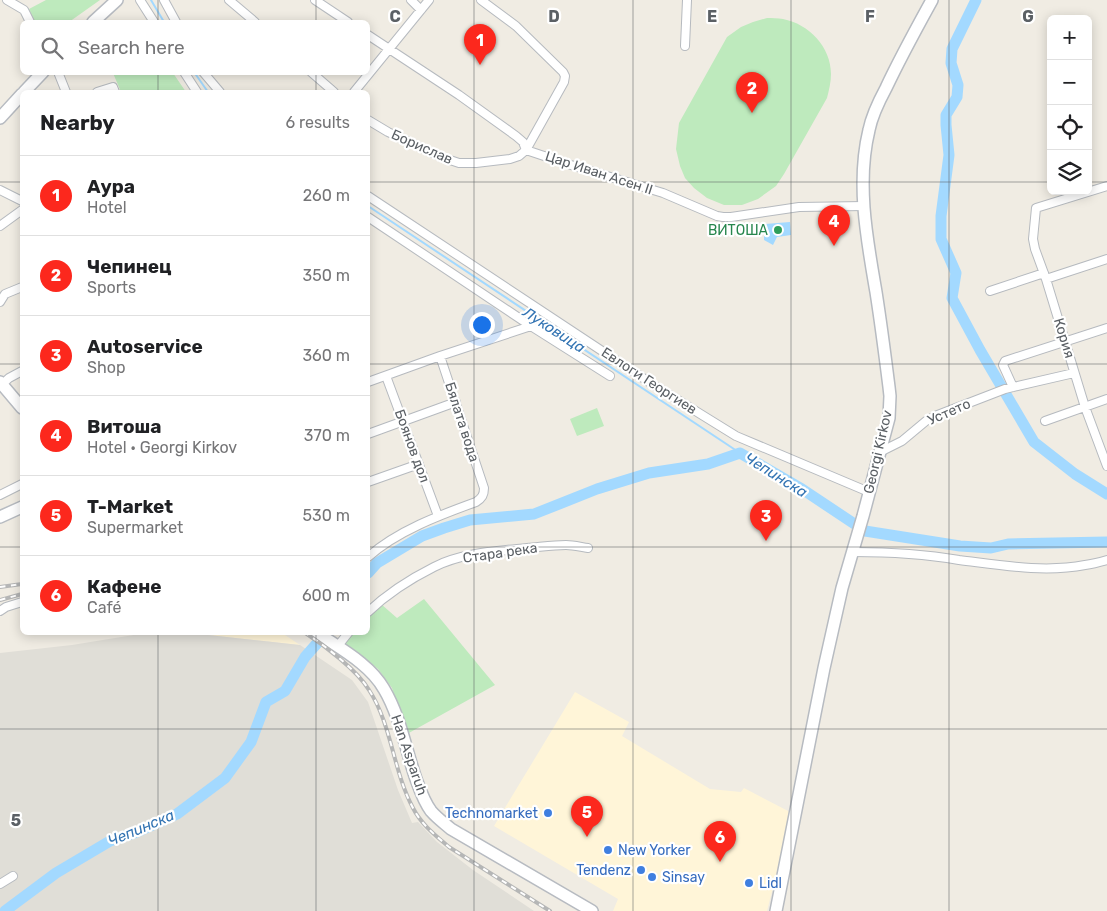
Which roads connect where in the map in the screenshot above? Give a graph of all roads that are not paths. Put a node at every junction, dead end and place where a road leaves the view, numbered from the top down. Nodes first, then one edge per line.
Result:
1 (7, 0) edge
2 (117, 0) edge
3 (140, 0) edge
4 (164, 0) edge
5 (229, 0) edge
6 (314, 0) edge
7 (411, 0) edge
8 (429, 0) edge
9 (481, 0) edge
10 (687, 0) edge
11 (932, 0) edge
12 (421, 10) junction
13 (29, 20) edge
14 (95, 20) edge
15 (153, 20) edge
16 (175, 20) edge
17 (252, 20) edge
18 (345, 20) edge
19 (370, 36) edge
20 (684, 46) dead end
21 (389, 49) junction
22 (370, 72) edge
23 (40, 75) edge
24 (59, 75) edge
25 (186, 75) edge
26 (206, 75) edge
27 (315, 75) edge
28 (368, 75) edge
29 (26, 90) edge
30 (65, 90) edge
31 (103, 90) edge
32 (114, 90) edge
33 (196, 90) edge
34 (218, 90) edge
35 (332, 90) edge
36 (356, 90) edge
37 (20, 96) edge
38 (1, 113) edge
39 (370, 121) edge
40 (526, 150) junction
41 (1107, 186) edge
42 (0, 190) edge
43 (370, 197) edge
44 (20, 200) edge
45 (864, 206) junction
46 (20, 211) edge
47 (370, 218) edge
48 (0, 226) edge
49 (1107, 259) edge
50 (1045, 276) junction
51 (20, 288) edge
52 (990, 292) dead end
53 (0, 302) edge
54 (531, 326) junction
55 (1107, 328) edge
56 (1065, 342) junction
57 (440, 356) junction
58 (20, 372) edge
59 (1074, 373) junction
60 (386, 376) junction
61 (610, 376) dead end
62 (370, 381) edge
63 (1, 384) edge
64 (1009, 388) junction
65 (1107, 400) edge
66 (456, 402) junction
67 (20, 406) edge
68 (1085, 407) junction
69 (403, 421) junction
70 (1045, 421) dead end
71 (370, 433) edge
72 (880, 452) junction
73 (419, 464) junction
74 (1107, 466) edge
75 (370, 481) edge
76 (20, 485) edge
77 (869, 492) junction
78 (0, 495) edge
79 (20, 508) edge
80 (0, 516) edge
81 (438, 516) junction
82 (588, 548) dead end
83 (371, 549) edge
84 (853, 550) junction
85 (1107, 560) edge
86 (20, 603) edge
87 (370, 610) edge
88 (0, 611) edge
89 (320, 635) edge
90 (345, 635) edge
91 (333, 644) junction
92 (13, 876) dead end
93 (0, 884) edge
94 (592, 911) edge
95 (776, 911) edge

1 - 13 street
2 - 14 street
3 - 15 street
4 - 16 street
5 - 17 street
6 - 18 street
7 - 12 street
8 - 12 street
9 - 40 street
10 - 20 street
11 - 45 street, Georgi Kirkov
12 - 21 street
19 - 21 street, Цар Иван Асен II
21 - 22 street
21 - 40 street, Цар Иван Асен II
23 - 29 street
24 - 30 street
25 - 33 street
26 - 34 street
27 - 35 street
28 - 36 street
31 - 32 street
37 - 38 street
39 - 40 street, Борислав
40 - 45 street, Цар Иван Асен II
41 - 50 street, Кория
42 - 44 street
43 - 77 street, Евлоги Георгиев
45 - 72 street, Georgi Kirkov
46 - 48 street
47 - 54 street, Евлоги Георгиев
49 - 50 street
50 - 52 street
50 - 56 street, Кория
51 - 53 street
54 - 57 street
54 - 61 street, Евлоги Георгиев
55 - 56 street
56 - 59 street, Кория
56 - 64 street
57 - 60 street
57 - 66 street, Бялата вода
58 - 63 street
59 - 64 street, Устето
59 - 68 street, Кория
60 - 62 street
60 - 69 street, Боянов дол
63 - 67 street
64 - 72 street, Устето
65 - 68 street
66 - 69 street
66 - 81 street, Бялата вода
68 - 70 street
68 - 74 street, Кория
69 - 71 street
69 - 73 street, Боянов дол
72 - 77 street, Georgi Kirkov
73 - 75 street
73 - 81 street, Боянов дол
76 - 78 street
77 - 84 street, Georgi Kirkov
79 - 80 street
81 - 83 street
82 - 87 street, Стара река
84 - 85 street
84 - 95 street, Georgi Kirkov
86 - 88 street
89 - 91 street, Han Asparuh
90 - 91 street
91 - 94 street, Han Asparuh
92 - 93 street

